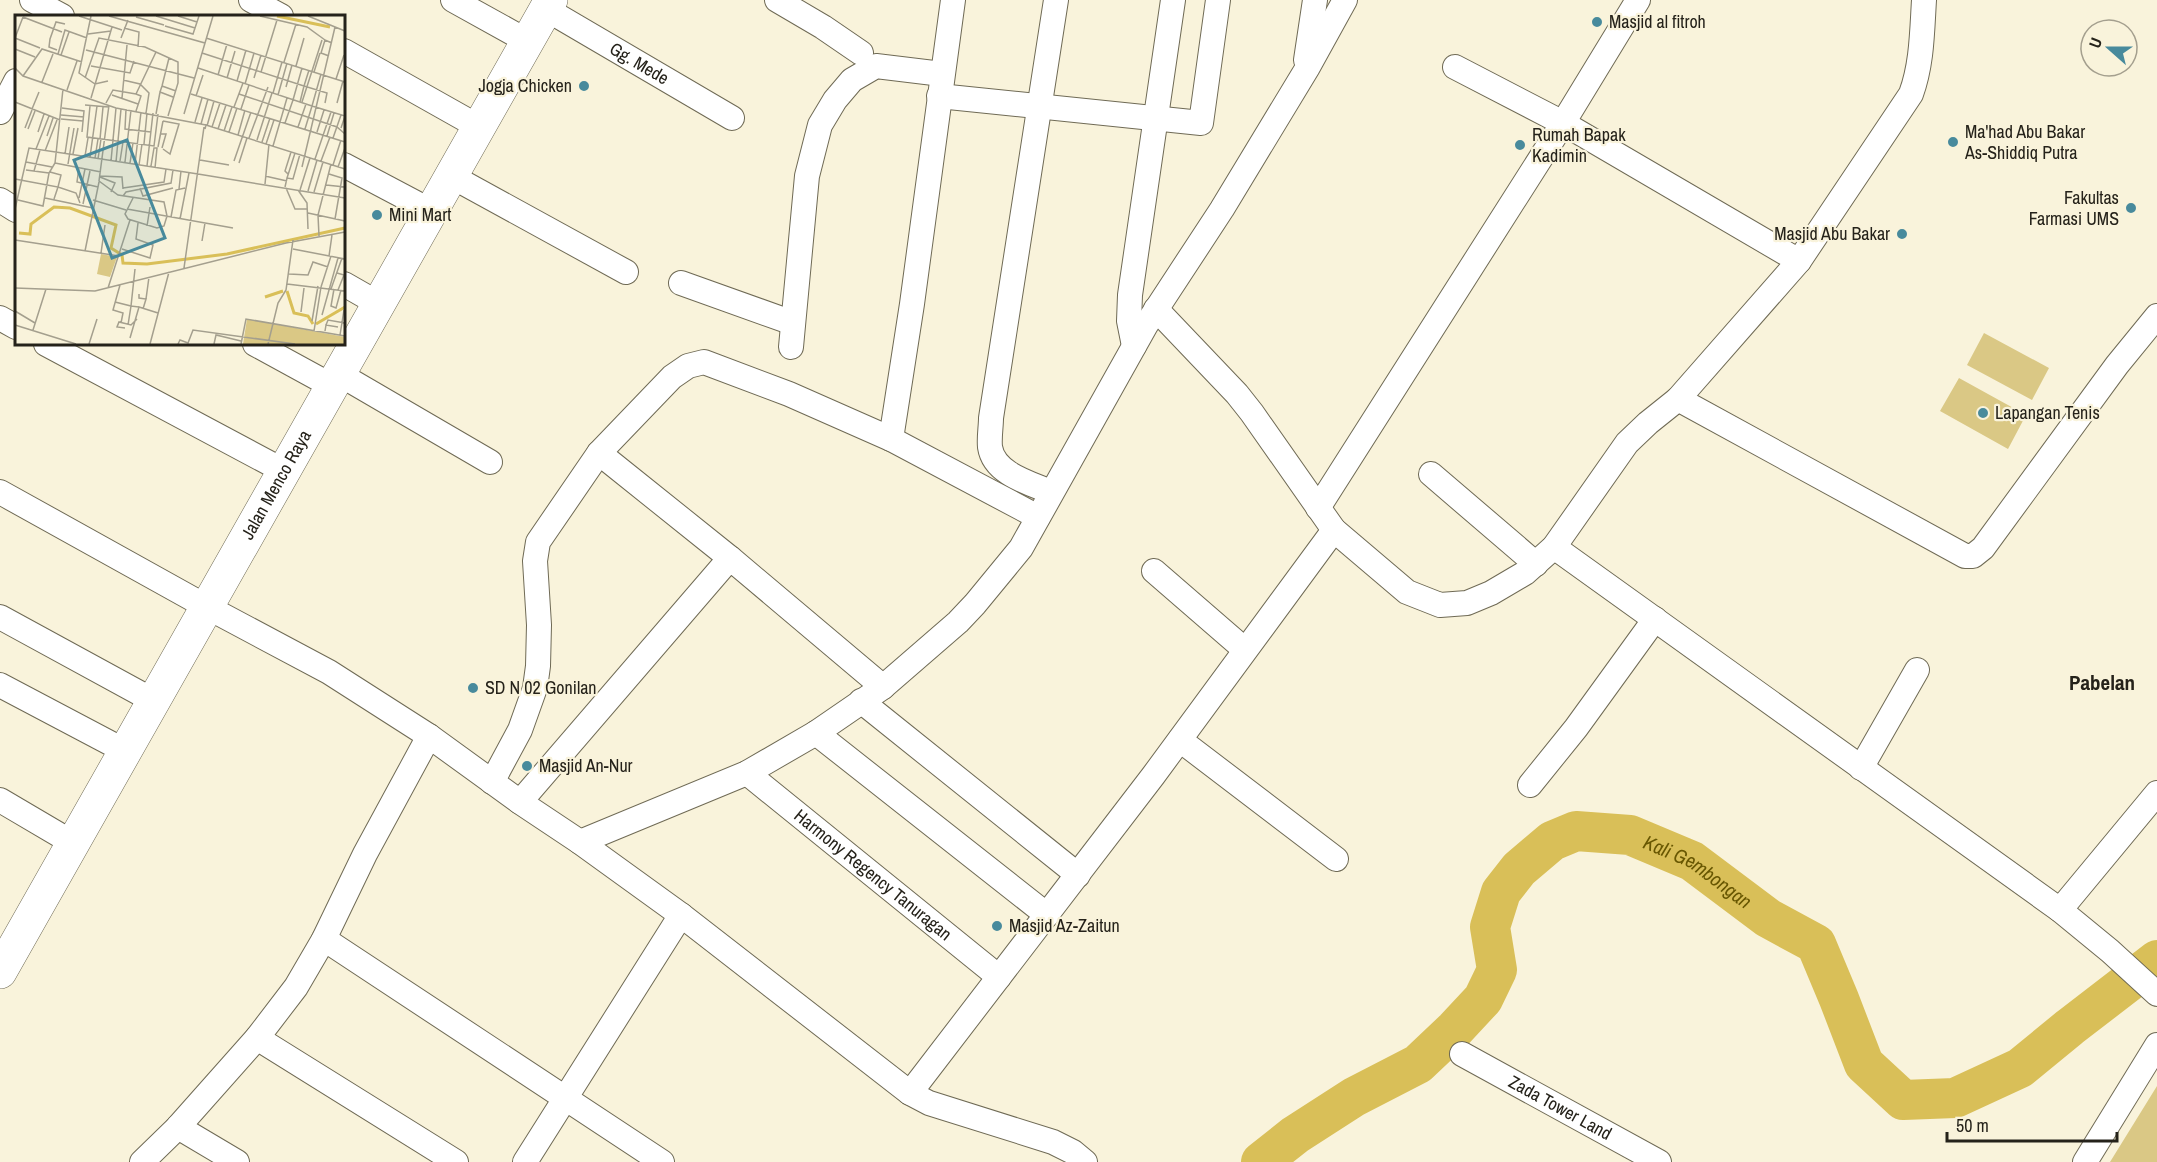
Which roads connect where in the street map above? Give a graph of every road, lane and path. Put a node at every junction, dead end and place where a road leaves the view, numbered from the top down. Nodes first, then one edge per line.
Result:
1 (32, 0) edge
2 (251, 0) edge
3 (453, 0) edge
4 (777, 0) edge
5 (953, 0) edge
6 (1056, 0) edge
7 (1173, 0) edge
8 (1218, 0) edge
9 (1315, 0) edge
10 (1345, 0) edge
11 (1638, 0) edge
12 (1924, 0) edge
13 (548, 5) edge
14 (56, 11) edge
15 (279, 15) edge
16 (527, 41) junction
17 (345, 52) edge
18 (861, 53) dead end
19 (1455, 67) dead end
20 (1305, 72) junction
21 (941, 85) junction
22 (1040, 107) junction
23 (732, 118) dead end
24 (1155, 118) junction
25 (1563, 123) junction
26 (479, 127) junction
27 (345, 166) edge
28 (451, 176) junction
29 (0, 200) edge
30 (15, 209) edge
31 (431, 212) junction
32 (1799, 261) junction
33 (626, 272) dead end
34 (681, 283) dead end
35 (345, 285) edge
36 (379, 304) junction
37 (1156, 309) junction
38 (2157, 316) edge
39 (0, 318) edge
40 (793, 323) junction
41 (15, 326) edge
42 (48, 345) edge
43 (257, 345) edge
44 (790, 346) dead end
45 (1134, 346) junction
46 (336, 380) junction
47 (1678, 399) junction
48 (891, 440) junction
49 (599, 453) junction
50 (490, 462) dead end
51 (284, 471) junction
52 (1431, 474) dead end
53 (0, 492) edge
54 (1052, 492) junction
55 (1318, 508) junction
56 (1038, 517) junction
57 (1334, 530) junction
58 (1554, 547) junction
59 (730, 558) junction
60 (1536, 564) junction
61 (1154, 572) dead end
62 (207, 607) junction
63 (0, 617) edge
64 (1654, 619) junction
65 (1244, 649) junction
66 (1917, 669) dead end
67 (0, 685) edge
68 (883, 687) junction
69 (153, 701) junction
70 (861, 701) junction
71 (816, 733) junction
72 (429, 736) junction
73 (1180, 740) junction
74 (125, 751) junction
75 (1861, 768) junction
76 (747, 773) junction
77 (492, 782) junction
78 (1530, 785) dead end
79 (2157, 793) edge
80 (0, 800) edge
81 (520, 802) junction
82 (580, 842) junction
83 (73, 843) junction
84 (1336, 860) dead end
85 (1078, 875) junction
86 (2060, 910) junction
87 (681, 915) junction
88 (1047, 915) junction
89 (9, 936) edge
90 (324, 939) junction
91 (0, 972) edge
92 (999, 977) junction
93 (2157, 994) edge
94 (257, 1038) junction
95 (2157, 1045) edge
96 (1462, 1054) dead end
97 (910, 1094) junction
98 (567, 1099) junction
99 (178, 1126) junction
100 (1074, 1159) edge
101 (142, 1162) edge
102 (237, 1162) edge
103 (456, 1162) edge
104 (525, 1162) edge
105 (662, 1162) edge
106 (1659, 1162) edge
107 (2085, 1162) edge

1 - 14 street
2 - 15 street
3 - 16 street
4 - 18 street
5 - 21 street
6 - 22 street
7 - 24 street
8 - 24 street
9 - 20 street
10 - 20 street
11 - 25 street
12 - 32 street
13 - 16 main road, Jalan Menco Raya
13 - 23 street, Gg. Mede
16 - 26 main road, Jalan Menco Raya
17 - 26 street
19 - 25 street
20 - 37 street
21 - 22 street
21 - 40 street
21 - 48 street
22 - 24 street
22 - 54 street
24 - 45 street
25 - 32 street
25 - 55 street
26 - 28 main road, Jalan Menco Raya
27 - 31 street
28 - 31 main road, Jalan Menco Raya
28 - 33 street
29 - 30 street
31 - 36 main road, Jalan Menco Raya
32 - 47 street
34 - 40 street
35 - 36 street
36 - 46 main road, Jalan Menco Raya
37 - 45 street
37 - 55 street
38 - 47 street
39 - 41 street
40 - 44 street
42 - 51 street
43 - 46 street
45 - 54 street
46 - 50 street
46 - 51 main road, Jalan Menco Raya
47 - 58 street
48 - 49 street
48 - 56 street
49 - 59 street
49 - 77 street
51 - 62 main road, Jalan Menco Raya
52 - 60 street
53 - 62 street
54 - 56 street
55 - 57 street
56 - 68 street
57 - 60 street
57 - 65 street
58 - 60 street
58 - 64 street
59 - 68 street
59 - 81 street
61 - 65 street
62 - 69 main road, Jalan Menco Raya
62 - 72 street
63 - 69 street
64 - 75 street
64 - 78 street
65 - 73 street
66 - 75 street
67 - 74 street
68 - 70 street
69 - 74 main road, Jalan Menco Raya
70 - 71 street
70 - 85 street
71 - 76 street
71 - 88 street
72 - 77 street
72 - 90 street
73 - 84 street
73 - 85 street
74 - 83 main road, Jalan Menco Raya
75 - 86 street
76 - 82 street
76 - 92 street, Harmony Regency Tanuragan
77 - 81 street
79 - 86 street
80 - 83 street
81 - 82 street
82 - 87 street
83 - 89 main road, Jalan Menco Raya
85 - 88 street
86 - 93 street
87 - 97 street
87 - 98 street
88 - 92 street
89 - 91 main road, Jalan Menco Raya
90 - 94 street
90 - 98 street
92 - 97 street
94 - 99 street
94 - 103 street
95 - 107 street
96 - 106 street, Zada Tower Land
97 - 100 street
98 - 104 street
98 - 105 street
99 - 101 street
99 - 102 street

